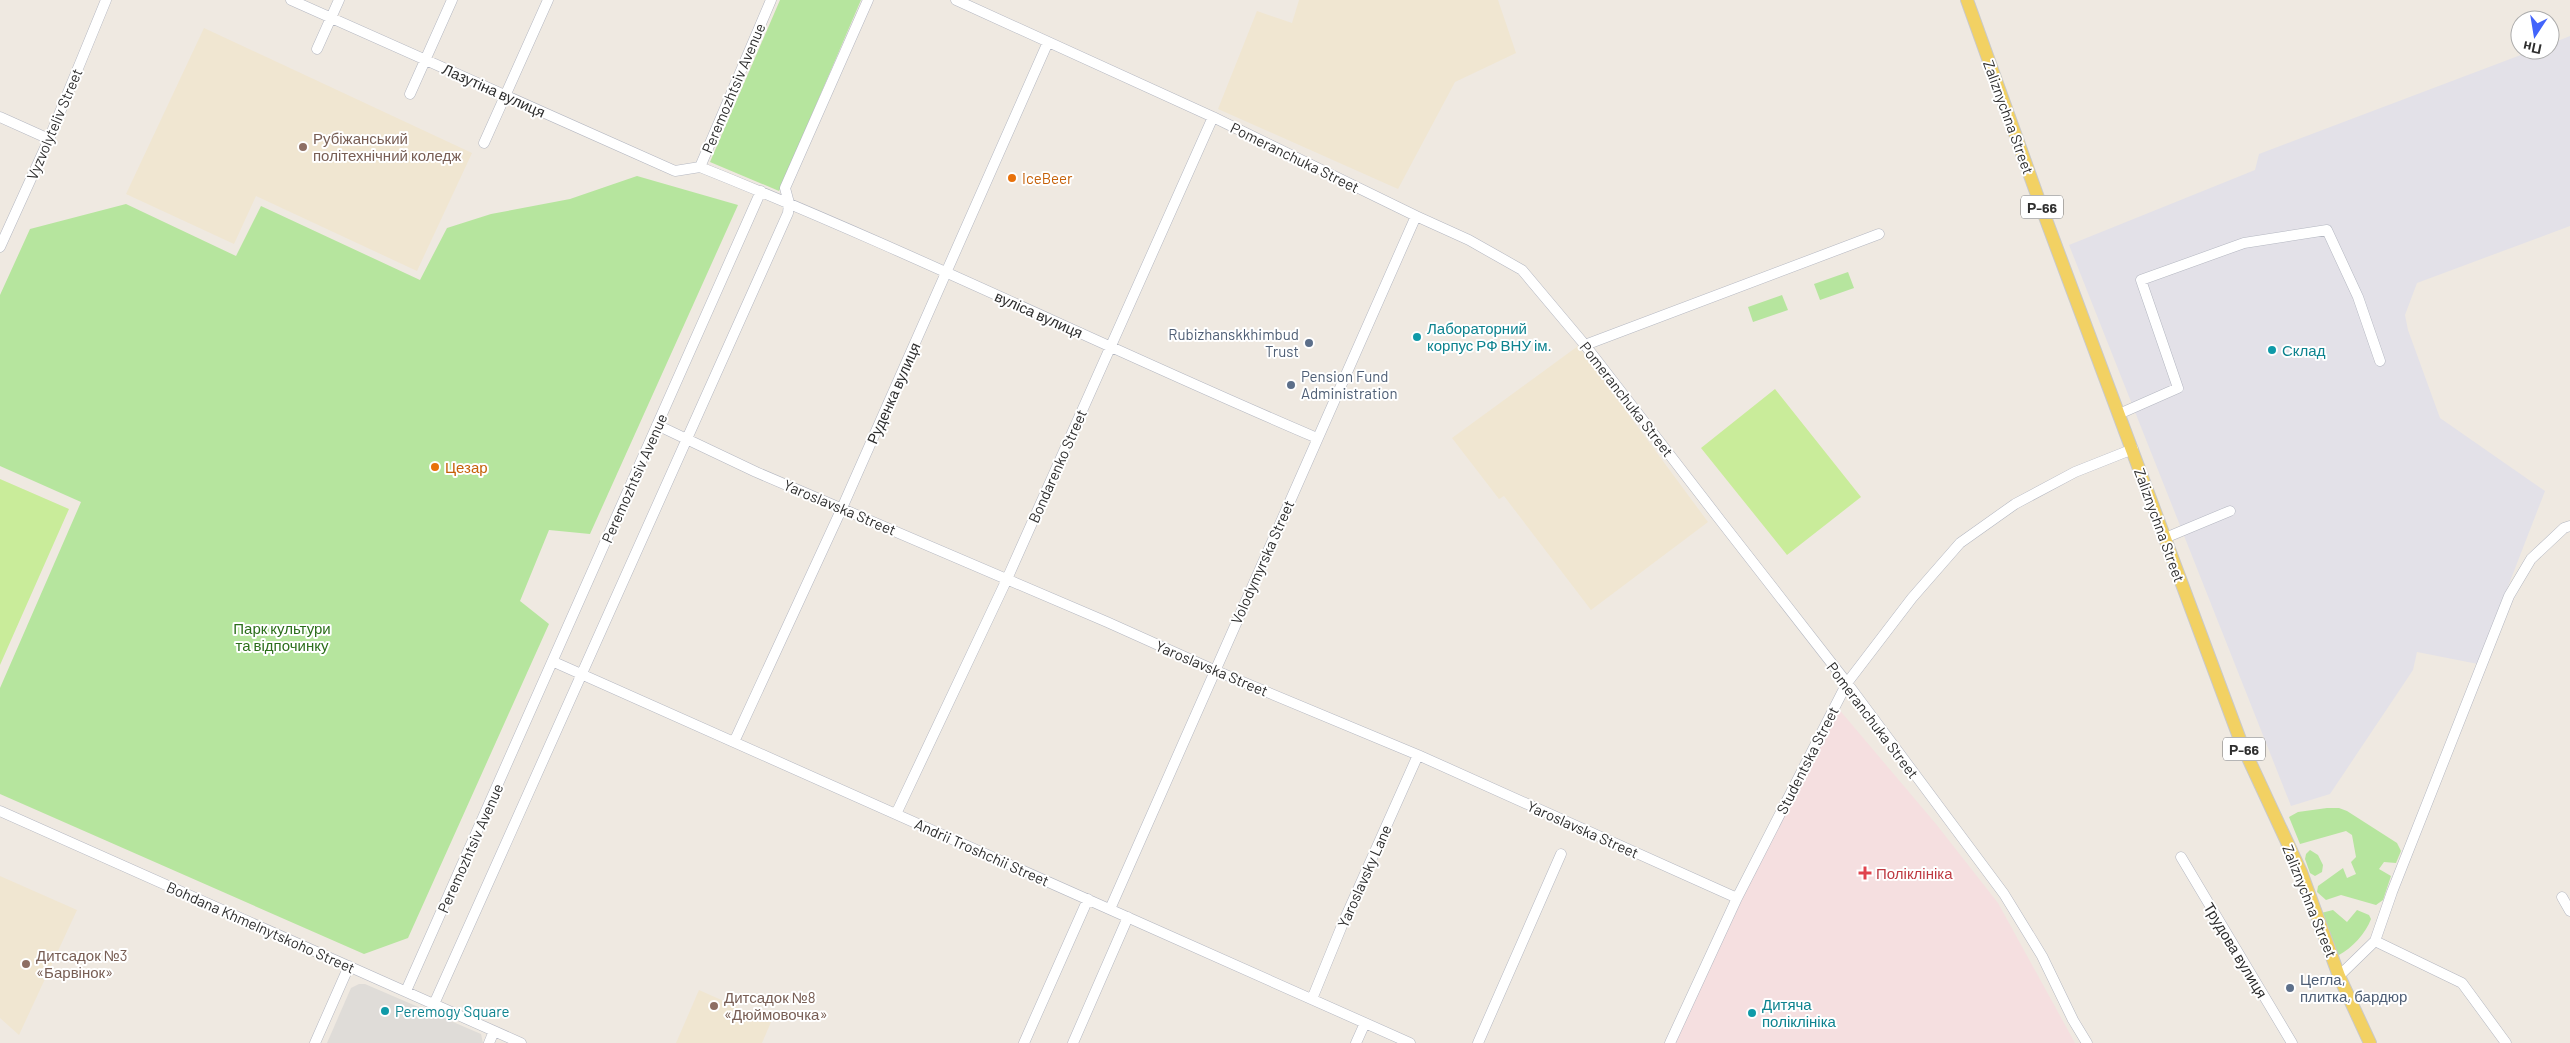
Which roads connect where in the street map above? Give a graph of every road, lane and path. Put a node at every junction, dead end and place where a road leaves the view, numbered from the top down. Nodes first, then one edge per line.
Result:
1 (106, 0) edge
2 (291, 0) edge
3 (339, 0) edge
4 (452, 0) edge
5 (548, 0) edge
6 (771, 0) edge
7 (868, 0) edge
8 (956, 0) edge
9 (1968, 0) edge
10 (331, 18) junction
11 (1048, 42) junction
12 (317, 49) dead end
13 (425, 60) junction
14 (410, 94) dead end
15 (505, 95) junction
16 (0, 117) edge
17 (1213, 117) junction
18 (49, 139) junction
19 (484, 143) dead end
20 (700, 166) junction
21 (761, 191) junction
22 (788, 203) junction
23 (1416, 216) junction
24 (1879, 234) dead end
25 (0, 247) edge
26 (946, 272) junction
27 (1585, 344) junction
28 (1111, 346) junction
29 (2380, 361) dead end
30 (2119, 414) junction
31 (658, 425) junction
32 (1317, 438) junction
33 (686, 439) junction
34 (2132, 449) junction
35 (842, 508) junction
36 (2230, 511) dead end
37 (2570, 526) edge
38 (2165, 538) junction
39 (1007, 579) junction
40 (554, 662) junction
41 (1214, 670) junction
42 (581, 674) junction
43 (1847, 683) junction
44 (734, 742) junction
45 (1418, 755) junction
46 (0, 811) edge
47 (896, 814) junction
48 (1561, 854) dead end
49 (2181, 857) dead end
50 (2562, 897) dead end
51 (1737, 898) junction
52 (1088, 899) junction
53 (1110, 908) junction
54 (2570, 911) edge
55 (1128, 917) junction
56 (2376, 941) junction
57 (349, 966) junction
58 (2339, 976) junction
59 (406, 991) junction
60 (1312, 999) junction
61 (434, 1004) junction
62 (1365, 1023) junction
63 (494, 1031) junction
64 (2366, 1042) edge
65 (315, 1043) edge
66 (489, 1043) edge
67 (521, 1043) edge
68 (1024, 1043) edge
69 (1072, 1043) edge
70 (1356, 1043) edge
71 (1410, 1043) edge
72 (1478, 1043) edge
73 (1670, 1043) edge
74 (2087, 1043) edge
75 (2292, 1043) edge
76 (2506, 1043) edge

1 - 18 street, Vyzvolyteliv Street
2 - 10 street, Лазутіна вулиця
3 - 10 street
4 - 13 street
5 - 15 street
6 - 20 street, Peremozhtsiv Avenue
7 - 22 street, Peremozhtsiv Avenue
8 - 11 street, Pomeranchuka Street
9 - 30 main road, Zaliznychna Street / Р-66
10 - 12 street
10 - 13 street, Лазутіна вулиця
11 - 17 street, Pomeranchuka Street
11 - 26 street, Руденка вулиця
13 - 14 street
13 - 15 street, Лазутіна вулиця
15 - 19 street
15 - 20 street, Лазутіна вулиця
16 - 18 street
17 - 23 street, Pomeranchuka Street
17 - 28 street, Bondarenko Street
18 - 25 street, Vyzvolyteliv Street
20 - 21 street, Peremozhtsiv Avenue
21 - 22 street, вуліса вулиця
21 - 31 street, Peremozhtsiv Avenue
22 - 26 street, вуліса вулиця
22 - 33 street, Peremozhtsiv Avenue
23 - 27 street, Pomeranchuka Street
23 - 32 street, Volodymyrska Street
24 - 27 street
26 - 28 street, вуліса вулиця
26 - 35 street, Руденка вулиця
27 - 43 street, Pomeranchuka Street
28 - 32 street, вуліса вулиця
28 - 39 street, Bondarenko Street
29 - 30 street
30 - 34 main road, Zaliznychna Street / Р-66
31 - 33 street, Yaroslavska Street
31 - 40 street, Peremozhtsiv Avenue
32 - 41 street, Volodymyrska Street
33 - 35 street, Yaroslavska Street
33 - 42 street, Peremozhtsiv Avenue
34 - 38 main road, Zaliznychna Street / Р-66
34 - 43 street, Studentska Street
35 - 39 street, Yaroslavska Street
35 - 44 street, Руденка вулиця
36 - 38 street
37 - 56 street
38 - 58 main road, Zaliznychna Street / Р-66
39 - 41 street, Yaroslavska Street
39 - 47 street, Bondarenko Street
40 - 42 street, Andrii Troshchii Street
40 - 59 street, Peremozhtsiv Avenue
41 - 45 street, Yaroslavska Street
41 - 53 street, Volodymyrska Street
42 - 44 street, Andrii Troshchii Street
42 - 61 street, Peremozhtsiv Avenue
43 - 51 street, Studentska Street
43 - 74 street, Pomeranchuka Street
44 - 47 street, Andrii Troshchii Street
45 - 51 street, Yaroslavska Street
45 - 60 street, Yaroslavsky Lane
46 - 57 street, Bohdana Khmelnytskoho Street
47 - 52 street, Andrii Troshchii Street
48 - 72 street
49 - 75 street, Трудова вулиця
50 - 54 street
51 - 73 street, Studentska Street
52 - 53 street, Andrii Troshchii Street
52 - 68 street
53 - 55 street, Andrii Troshchii Street
55 - 60 street, Andrii Troshchii Street
55 - 69 street
56 - 58 street
56 - 76 street
57 - 59 street, Bohdana Khmelnytskoho Street
57 - 65 street
58 - 64 main road, Zaliznychna Street / Р-66
59 - 61 street, Bohdana Khmelnytskoho Street
60 - 62 street, Andrii Troshchii Street
61 - 63 street, Bohdana Khmelnytskoho Street
62 - 70 street
62 - 71 street, Andrii Troshchii Street
63 - 66 street
63 - 67 street, Bohdana Khmelnytskoho Street

